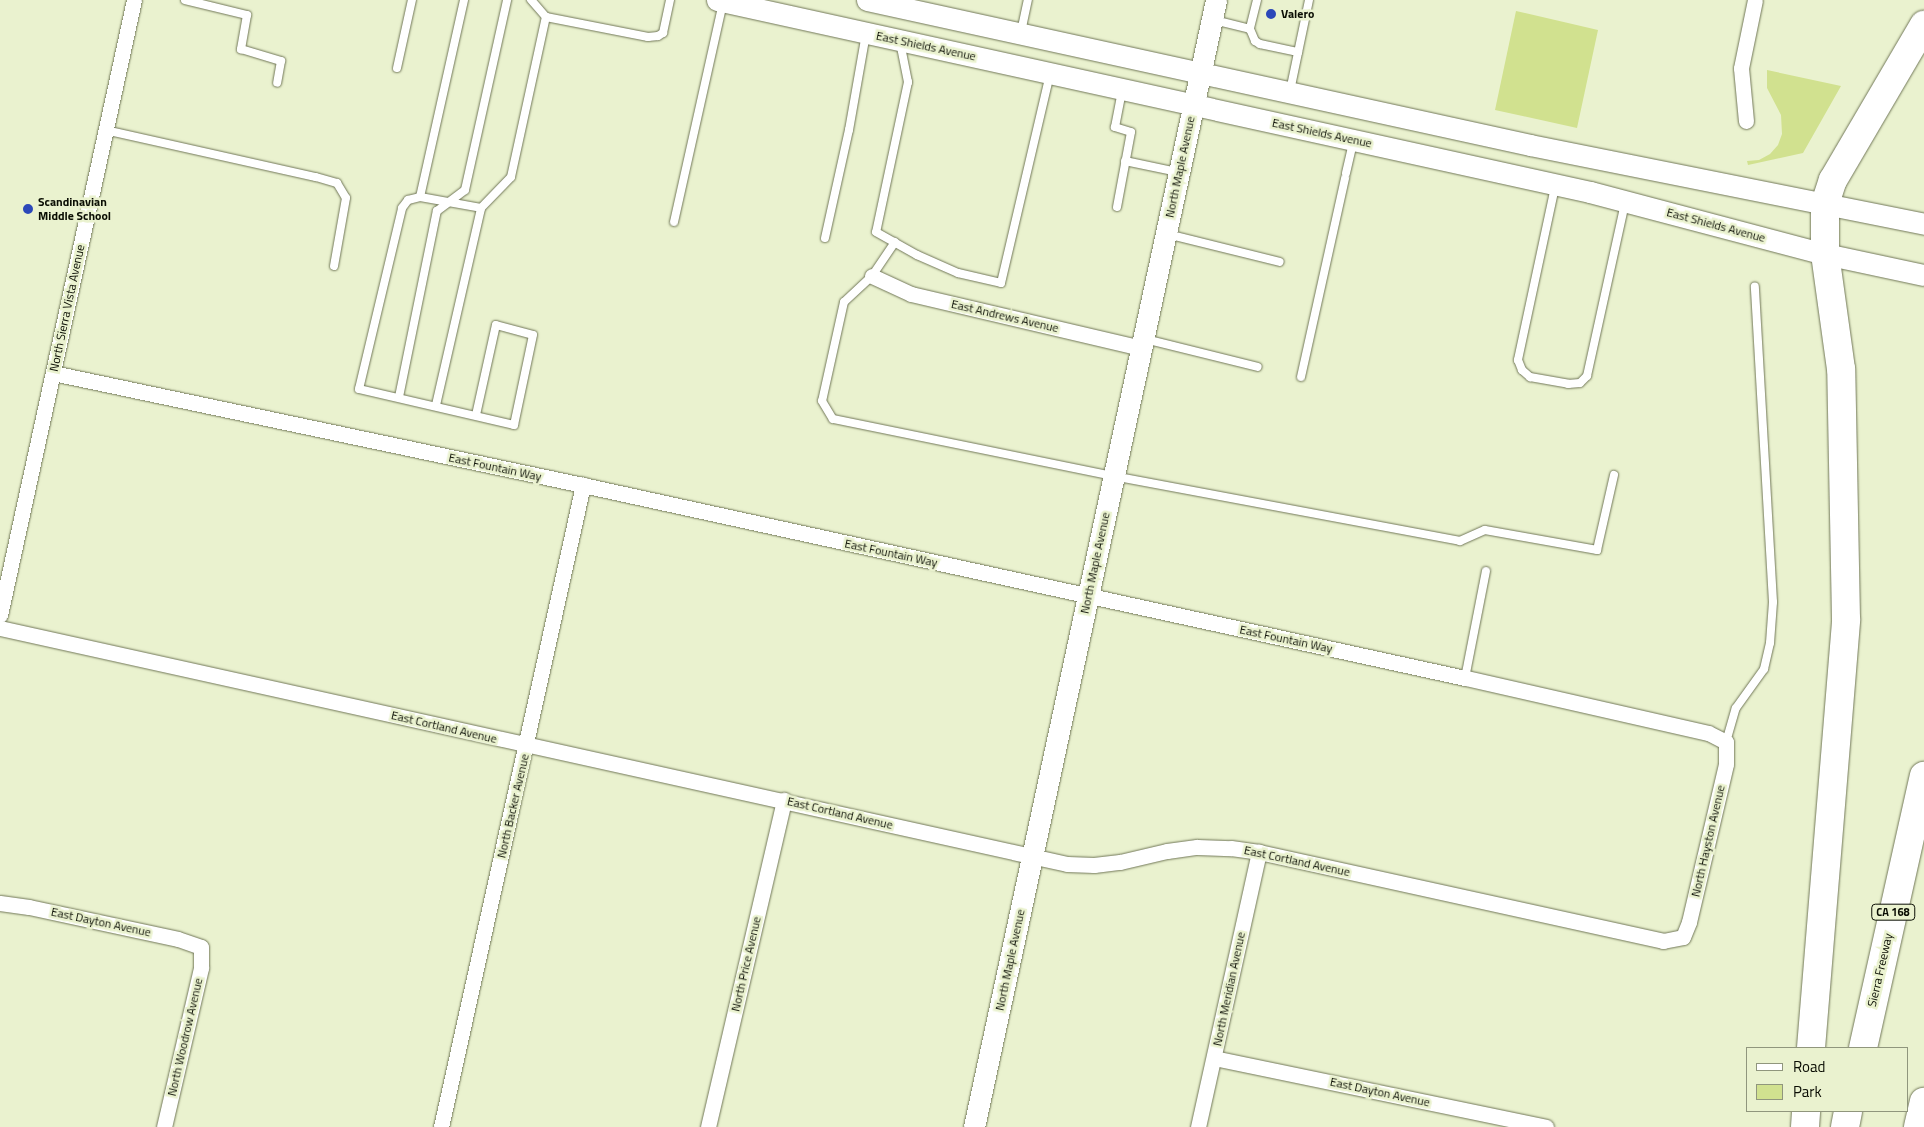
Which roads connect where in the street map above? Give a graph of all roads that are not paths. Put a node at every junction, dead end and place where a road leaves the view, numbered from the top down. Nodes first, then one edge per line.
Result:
1 (134, 0) edge
2 (185, 0) edge
3 (412, 0) edge
4 (464, 0) edge
5 (507, 0) edge
6 (531, 0) edge
7 (670, 0) edge
8 (867, 0) edge
9 (1028, 0) edge
10 (1257, 0) edge
11 (1309, 0) edge
12 (1755, 0) edge
13 (720, 1) edge
14 (1214, 10) edge
15 (546, 17) junction
16 (1924, 25) edge
17 (1250, 29) junction
18 (866, 33) junction
19 (1021, 34) junction
20 (900, 40) junction
21 (1298, 52) junction
22 (397, 68) dead end
23 (1050, 73) junction
24 (1200, 74) junction
25 (277, 83) dead end
26 (1123, 90) junction
27 (1290, 93) junction
28 (1193, 105) junction
29 (1746, 121) dead end
30 (105, 130) junction
31 (1353, 140) junction
32 (1126, 161) junction
33 (1179, 173) junction
34 (1556, 184) junction
35 (420, 197) junction
36 (1625, 201) junction
37 (452, 202) junction
38 (1825, 204) junction
39 (1117, 207) dead end
40 (481, 208) junction
41 (674, 222) dead end
42 (1924, 224) edge
43 (1165, 234) junction
44 (824, 238) dead end
45 (895, 242) junction
46 (1825, 254) junction
47 (1280, 262) dead end
48 (334, 266) dead end
49 (872, 276) junction
50 (1924, 276) edge
51 (1754, 287) dead end
52 (1142, 343) junction
53 (1258, 367) dead end
54 (53, 373) junction
55 (1301, 377) dead end
56 (399, 396) junction
57 (436, 405) junction
58 (476, 415) junction
59 (1614, 475) dead end
60 (1113, 476) junction
61 (583, 485) junction
62 (1486, 571) dead end
63 (1088, 596) junction
64 (0, 615) edge
65 (0, 628) edge
66 (1465, 678) junction
67 (1726, 742) junction
68 (527, 745) junction
69 (1924, 776) edge
70 (784, 800) junction
71 (1259, 852) junction
72 (1033, 856) junction
73 (0, 903) edge
74 (1683, 938) joint
75 (201, 947) joint
76 (1811, 1047) edge
77 (1862, 1047) edge
78 (1214, 1058) junction
79 (1924, 1102) edge
80 (1806, 1112) edge
81 (1848, 1112) edge
82 (164, 1127) edge
83 (441, 1127) edge
84 (708, 1127) edge
85 (974, 1127) edge
86 (1198, 1127) edge
87 (1546, 1127) edge
88 (1805, 1127) edge
89 (1845, 1127) edge
90 (1918, 1127) edge

1 - 30 street, North Sierra Vista Avenue
2 - 25 lane
3 - 22 lane
4 - 35 lane
5 - 37 lane
6 - 15 lane
7 - 15 lane
8 - 19 main road
9 - 19 lane
10 - 17 lane
11 - 21 lane
12 - 29 street
13 - 18 main road, East Shields Avenue
13 - 41 lane
14 - 17 lane
14 - 24 main road, North Maple Avenue
15 - 40 lane
16 - 38 highway
17 - 21 lane
18 - 20 main road, East Shields Avenue
18 - 44 lane
19 - 24 main road
20 - 23 main road, East Shields Avenue
20 - 45 lane
21 - 27 lane
23 - 26 main road, East Shields Avenue
23 - 45 lane
24 - 27 main road
24 - 28 main road, North Maple Avenue
26 - 28 main road, East Shields Avenue
26 - 32 lane
27 - 38 main road
28 - 31 main road, East Shields Avenue
28 - 33 main road, North Maple Avenue
30 - 48 lane
30 - 54 street, North Sierra Vista Avenue
31 - 34 main road, East Shields Avenue
31 - 55 lane
32 - 33 lane
32 - 39 lane
33 - 43 main road, North Maple Avenue
34 - 36 main road, East Shields Avenue
34 - 36 lane
35 - 37 lane
35 - 56 lane
36 - 46 main road, East Shields Avenue
37 - 40 lane
37 - 56 lane
38 - 42 main road
38 - 46 highway
40 - 57 lane
43 - 47 lane
43 - 52 main road, North Maple Avenue
45 - 49 lane
46 - 50 main road, East Shields Avenue
46 - 76 highway
49 - 52 street, East Andrews Avenue
49 - 60 lane
51 - 67 lane
52 - 53 lane
52 - 60 main road, North Maple Avenue
54 - 61 street, East Fountain Way
54 - 64 street, North Sierra Vista Avenue
56 - 57 lane
57 - 58 lane
58 - 58 lane
59 - 60 lane
60 - 63 main road, North Maple Avenue
61 - 63 street, East Fountain Way
61 - 68 street, North Backer Avenue
62 - 66 lane
63 - 66 street, East Fountain Way
63 - 72 main road, North Maple Avenue
65 - 68 street, East Cortland Avenue
66 - 67 street, East Fountain Way
67 - 74 street, North Hayston Avenue
68 - 70 street, East Cortland Avenue
68 - 83 street, North Backer Avenue
69 - 77 highway, Sierra Freeway / CA 168
70 - 72 street, East Cortland Avenue
70 - 84 street, North Price Avenue
71 - 72 street, East Cortland Avenue
71 - 74 street, East Cortland Avenue
71 - 78 street, North Meridian Avenue
72 - 85 main road, North Maple Avenue
73 - 75 street, East Dayton Avenue
75 - 82 street, North Woodrow Avenue
78 - 86 street, North Meridian Avenue
78 - 87 street, East Dayton Avenue
79 - 90 highway
80 - 88 highway
81 - 89 highway

